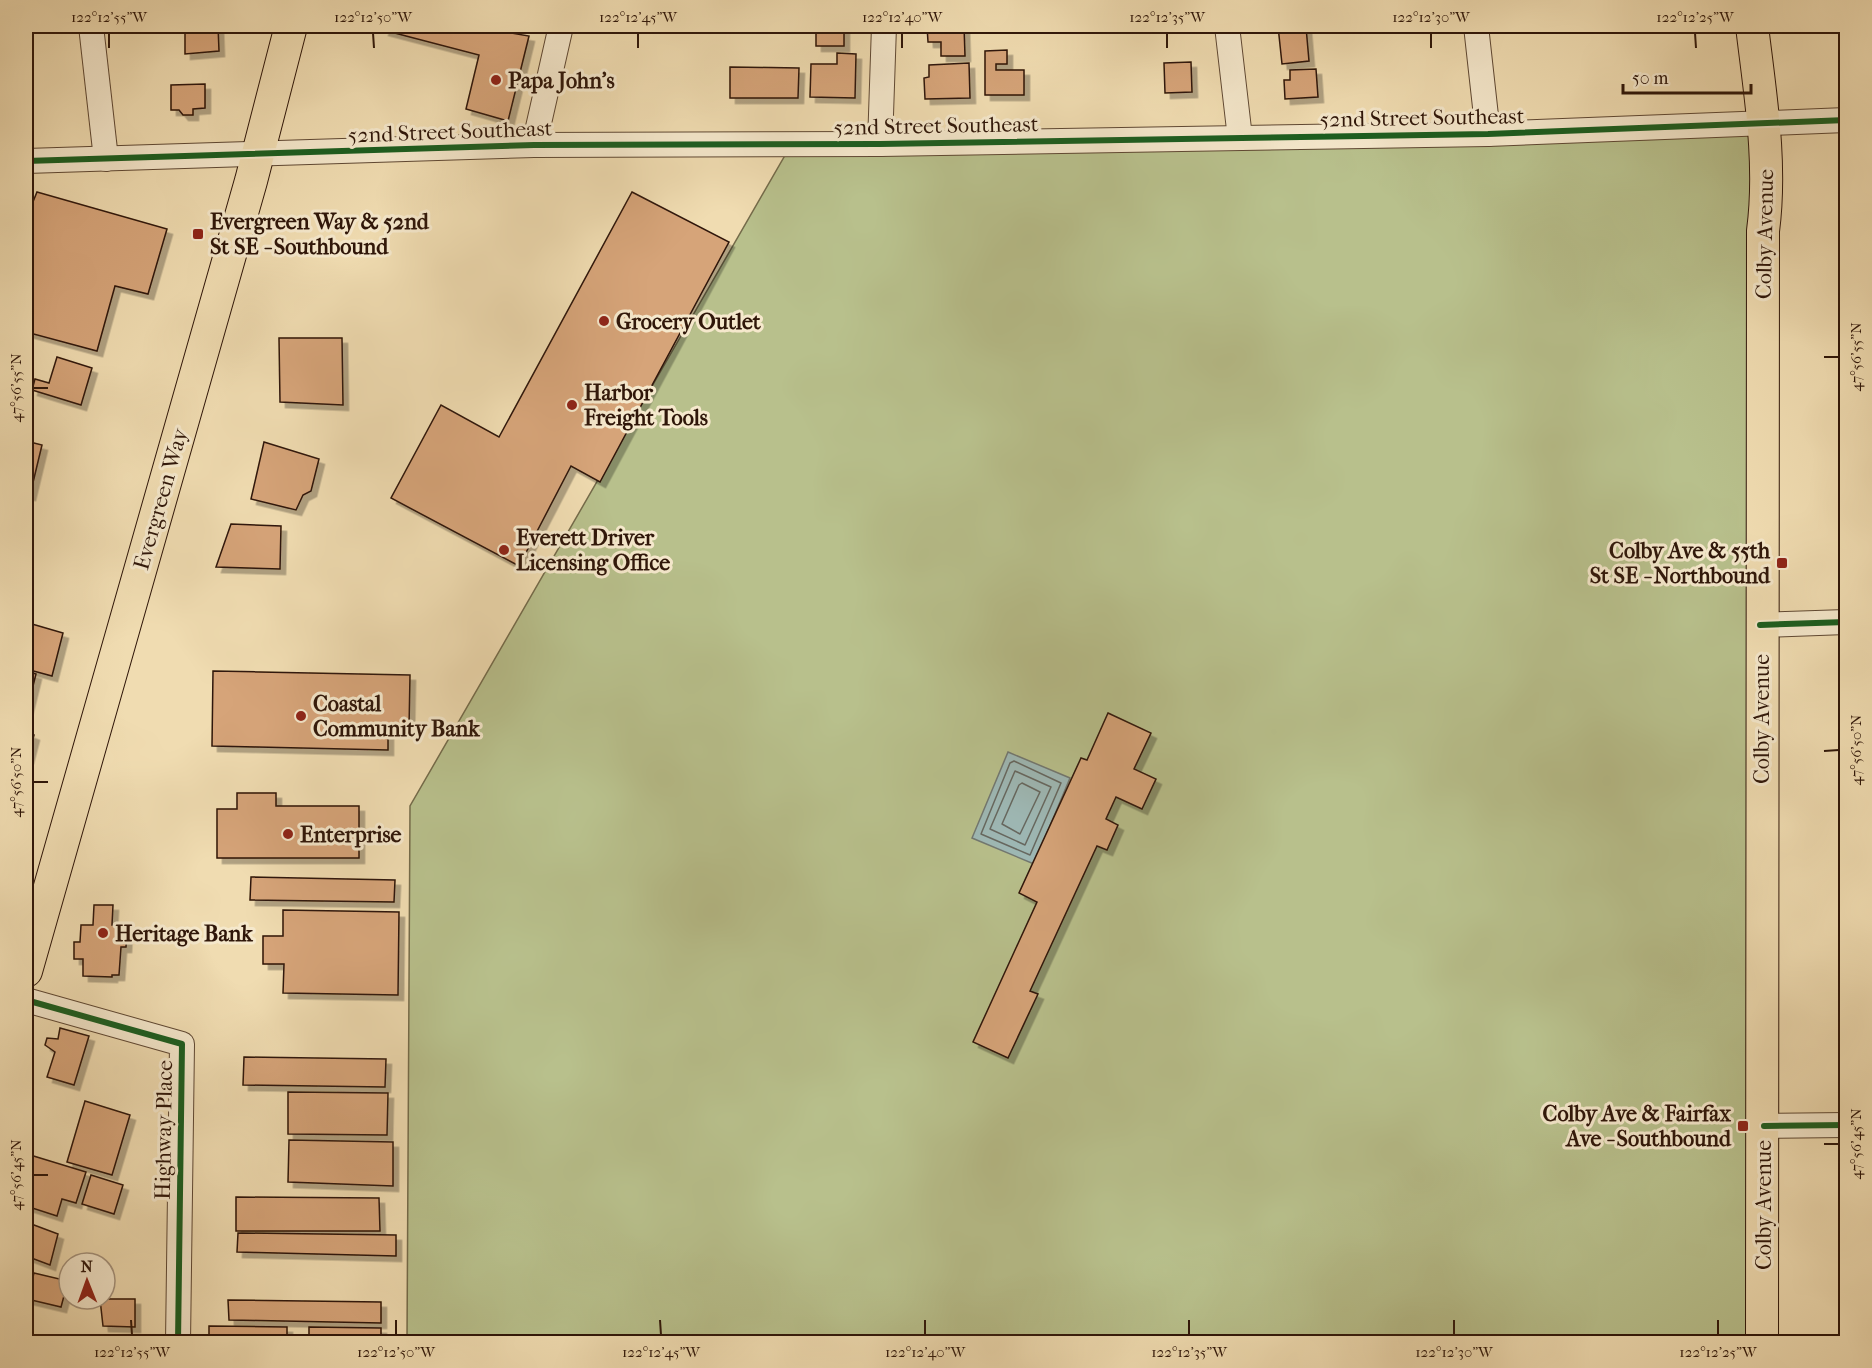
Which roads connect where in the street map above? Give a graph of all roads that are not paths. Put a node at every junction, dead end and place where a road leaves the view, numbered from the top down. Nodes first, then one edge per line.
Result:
1 (91, 26) edge
2 (291, 26) edge
3 (561, 26) edge
4 (885, 26) edge
5 (1227, 26) edge
6 (1476, 26) edge
7 (1752, 26) edge
8 (1846, 120) edge
9 (1764, 122) junction
10 (1488, 134) junction
11 (1240, 138) junction
12 (880, 144) junction
13 (534, 145) junction
14 (258, 156) junction
15 (106, 159) junction
16 (26, 161) edge
17 (1846, 622) edge
18 (1760, 625) junction
19 (26, 971) edge
20 (26, 1000) edge
21 (1846, 1125) edge
22 (1764, 1126) junction
23 (178, 1342) edge
24 (1762, 1342) edge

1 - 15 street
2 - 14 main road, Evergreen Way
3 - 13 street
4 - 12 street
5 - 11 street
6 - 10 street
7 - 9 main road, Colby Avenue
8 - 9 street, 52nd Street Southeast
9 - 10 street, 52nd Street Southeast
9 - 18 main road, Colby Avenue
10 - 11 street, 52nd Street Southeast
11 - 12 street, 52nd Street Southeast
12 - 13 street, 52nd Street Southeast
13 - 14 street, 52nd Street Southeast
14 - 15 street, 52nd Street Southeast
14 - 19 main road, Evergreen Way
15 - 16 street, 52nd Street Southeast
17 - 18 street
18 - 22 main road, Colby Avenue
20 - 23 street, Highway Place
21 - 22 street
22 - 24 main road, Colby Avenue

